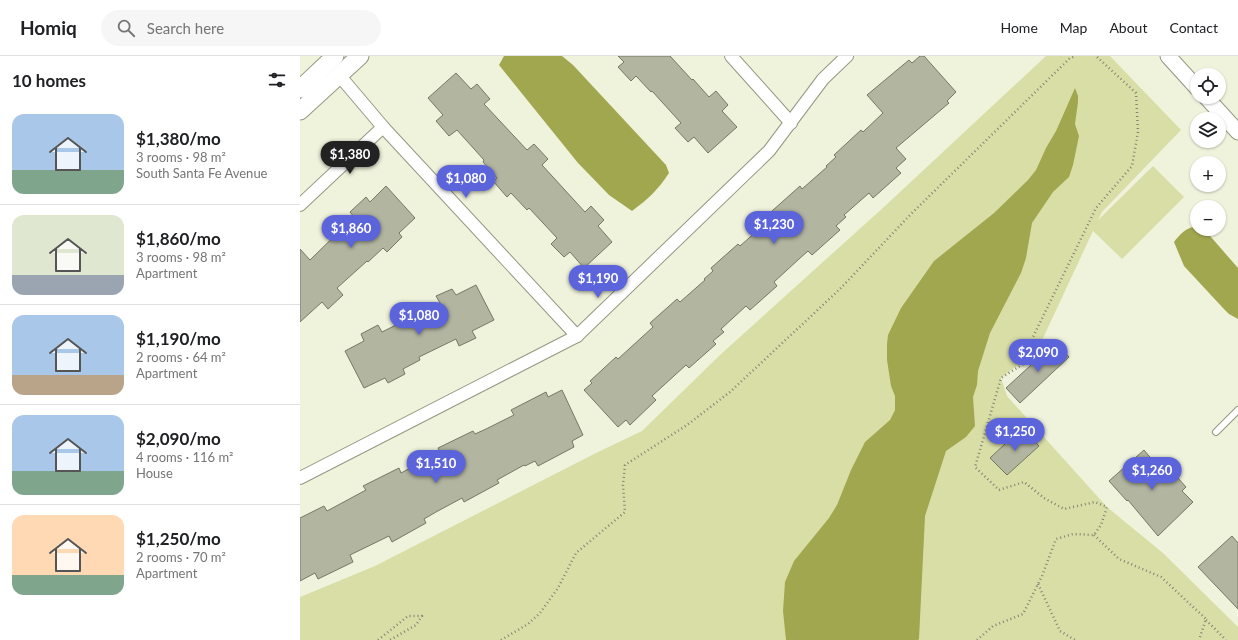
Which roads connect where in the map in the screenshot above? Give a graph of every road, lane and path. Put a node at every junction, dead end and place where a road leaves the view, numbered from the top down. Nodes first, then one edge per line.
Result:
1 (335, 56) edge
2 (360, 56) edge
3 (731, 56) edge
4 (847, 56) edge
5 (1076, 56) edge
6 (1096, 56) edge
7 (1168, 56) edge
8 (339, 75) junction
9 (1190, 80) edge
10 (300, 89) edge
11 (1212, 104) edge
12 (300, 111) edge
13 (791, 123) junction
14 (383, 127) junction
15 (1238, 132) edge
16 (300, 205) edge
17 (577, 336) junction
18 (1238, 410) edge
19 (1216, 432) dead end
20 (300, 478) edge
21 (1094, 535) junction
22 (1038, 584) junction
23 (1206, 619) junction
24 (378, 640) edge
25 (390, 640) edge
26 (501, 640) edge
27 (977, 640) edge
28 (1075, 640) edge
29 (1200, 640) edge
30 (1226, 640) edge

1 - 10 main road
2 - 8 main road
3 - 13 street
4 - 13 street
5 - 26 path
6 - 21 path
7 - 9 street
8 - 12 main road
8 - 14 street
11 - 15 street
13 - 17 street
14 - 16 street
14 - 17 street
17 - 20 street
18 - 19 lane
21 - 22 path
21 - 23 path
22 - 27 path
22 - 28 path
23 - 29 path
23 - 30 path
24 - 25 path

